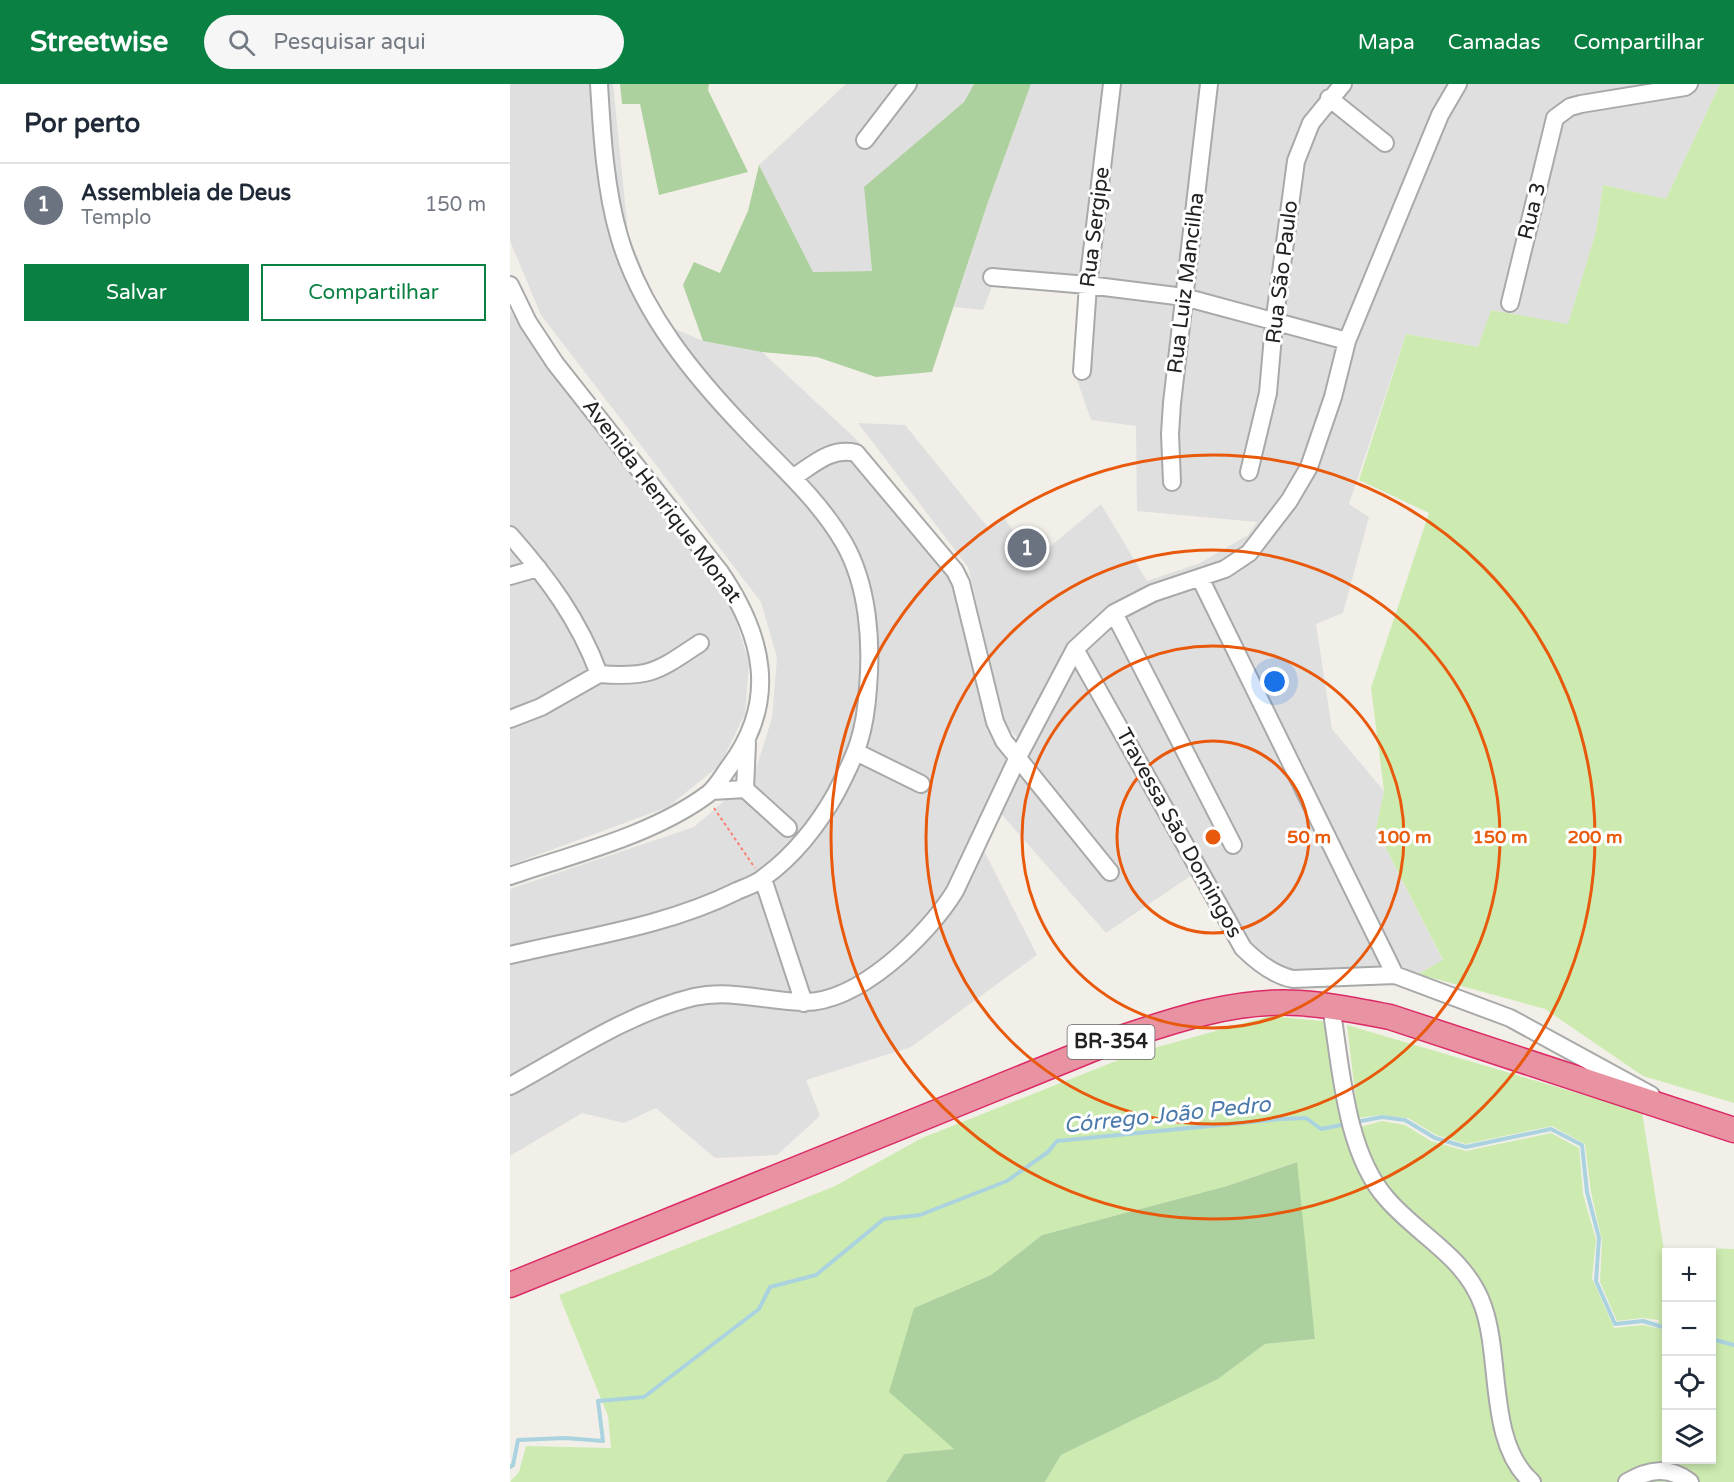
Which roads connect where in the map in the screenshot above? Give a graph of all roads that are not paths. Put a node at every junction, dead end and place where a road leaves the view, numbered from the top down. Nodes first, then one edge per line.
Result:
1 (599, 84) edge
2 (908, 84) edge
3 (1112, 84) edge
4 (1209, 84) edge
5 (1343, 84) edge
6 (1458, 84) edge
7 (1687, 86) edge
8 (1329, 98) junction
9 (865, 140) dead end
10 (1385, 143) dead end
11 (992, 277) dead end
12 (510, 285) edge
13 (1088, 285) junction
14 (1184, 297) junction
15 (1510, 303) dead end
16 (1274, 324) junction
17 (1347, 341) junction
18 (1082, 370) dead end
19 (1249, 472) dead end
20 (794, 477) junction
21 (1173, 482) dead end
22 (510, 535) edge
23 (538, 568) junction
24 (510, 576) edge
25 (1200, 578) junction
26 (1114, 613) junction
27 (700, 643) dead end
28 (1075, 649) junction
29 (599, 674) junction
30 (510, 720) edge
31 (747, 743) junction
32 (858, 753) junction
33 (1018, 757) junction
34 (921, 784) dead end
35 (745, 789) junction
36 (709, 794) junction
37 (788, 828) dead end
38 (1233, 845) dead end
39 (1110, 872) dead end
40 (510, 876) edge
41 (763, 879) junction
42 (510, 955) edge
43 (1395, 975) junction
44 (804, 1003) junction
45 (1331, 1006) junction
46 (510, 1086) edge
47 (1677, 1110) junction
48 (1734, 1130) edge
49 (510, 1285) edge
50 (1532, 1482) edge
51 (1627, 1482) edge
52 (1690, 1482) edge

1 - 20 street
2 - 9 street
3 - 13 street, Rua Sergipe
4 - 14 street, Rua Luiz Mancilha
5 - 8 street, Rua São Paulo
6 - 17 street
7 - 15 street, Rua 3
8 - 10 street
8 - 16 street, Rua São Paulo
11 - 13 street
12 - 31 street, Avenida Henrique Monat
13 - 14 street
13 - 18 street, Rua Sergipe
14 - 16 street
14 - 21 street, Rua Luiz Mancilha
16 - 17 street
16 - 19 street, Rua São Paulo
17 - 25 street
20 - 32 street
20 - 33 street
22 - 23 street
23 - 24 street
23 - 29 street
25 - 26 street
25 - 43 street
26 - 28 street
26 - 38 street
27 - 29 street
28 - 33 street
28 - 43 street, Travessa São Domingos
29 - 30 street
31 - 35 street
31 - 36 street, Avenida Henrique Monat
32 - 34 street
32 - 41 street
33 - 39 street
33 - 44 street
35 - 36 street
35 - 37 street
36 - 40 street, Avenida Henrique Monat
41 - 42 street
41 - 44 street
43 - 47 street, Travessa São Domingos
44 - 46 street
45 - 47 highway, BR-354
45 - 49 highway, BR-354
45 - 50 street
47 - 48 highway, BR-354
51 - 52 street

